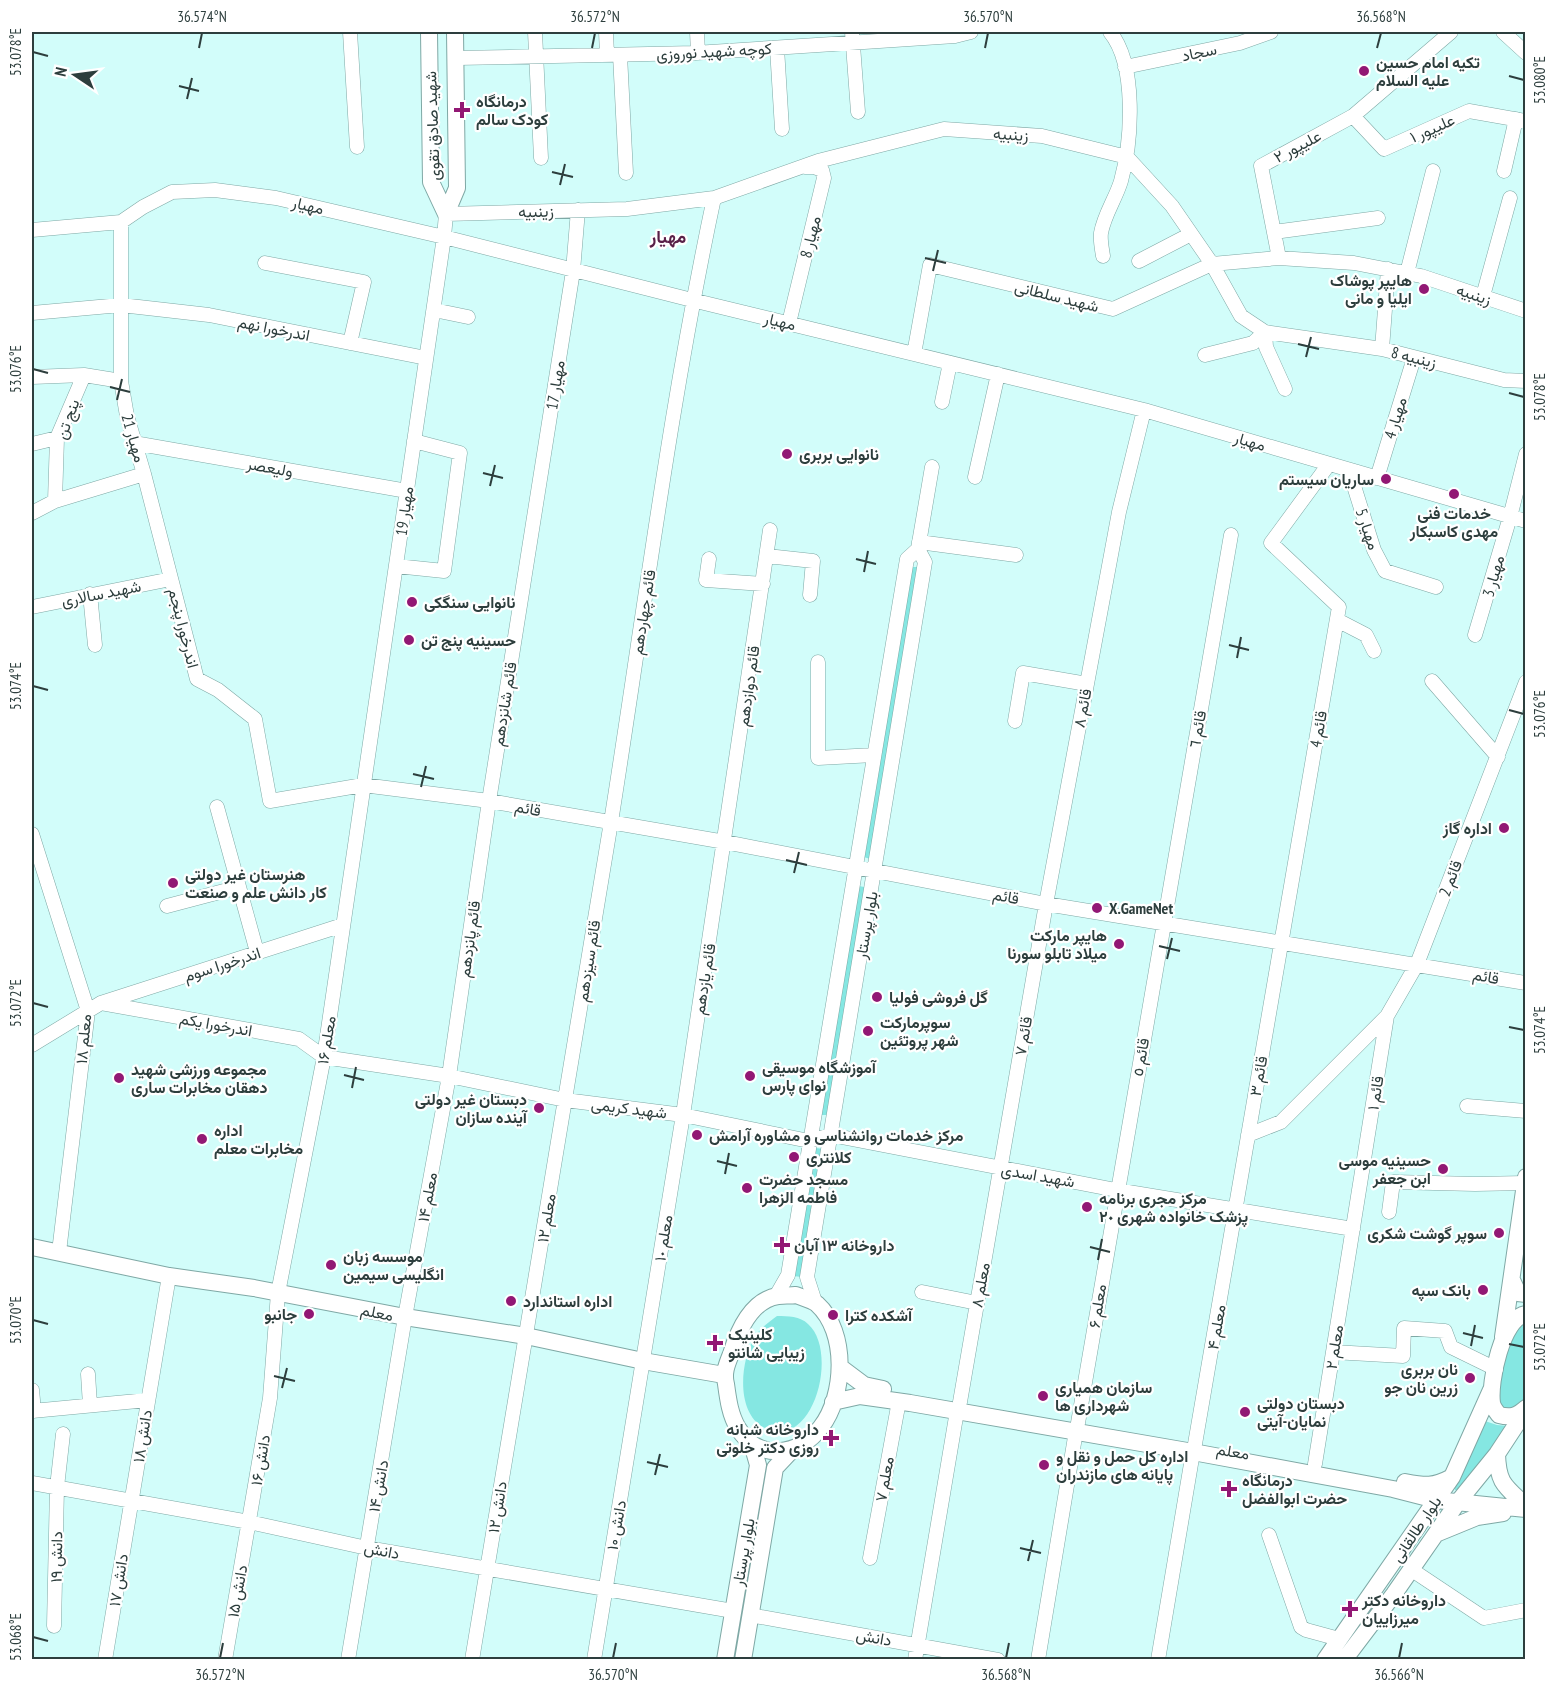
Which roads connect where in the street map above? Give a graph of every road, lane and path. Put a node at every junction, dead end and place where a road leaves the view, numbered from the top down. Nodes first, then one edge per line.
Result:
1 (350, 32) edge
2 (429, 32) edge
3 (455, 32) edge
4 (535, 32) edge
5 (606, 32) edge
6 (698, 32) edge
7 (970, 32) edge
8 (1110, 32) edge
9 (1271, 32) edge
10 (1451, 32) edge
11 (1503, 32) edge
12 (852, 37) edge
13 (777, 48) junction
14 (698, 53) junction
15 (1526, 53) edge
16 (536, 55) junction
17 (614, 55) junction
18 (457, 58) junction
19 (1125, 67) junction
20 (858, 112) dead end
21 (1353, 116) junction
22 (1521, 120) edge
23 (782, 129) dead end
24 (357, 147) dead end
25 (1127, 157) junction
26 (541, 158) dead end
27 (803, 166) junction
28 (1433, 171) dead end
29 (1504, 171) dead end
30 (626, 173) dead end
31 (714, 198) junction
32 (1510, 198) dead end
33 (578, 210) junction
34 (446, 214) junction
35 (1378, 218) dead end
36 (121, 222) junction
37 (32, 230) edge
38 (1274, 232) junction
39 (1191, 234) junction
40 (444, 237) junction
41 (1103, 256) dead end
42 (1279, 258) junction
43 (1139, 261) dead end
44 (265, 263) dead end
45 (1212, 264) junction
46 (1388, 269) junction
47 (573, 271) junction
48 (1407, 273) junction
49 (1482, 297) junction
50 (692, 300) junction
51 (121, 305) junction
52 (434, 310) junction
53 (1526, 311) edge
54 (32, 313) edge
55 (468, 317) dead end
56 (789, 323) junction
57 (1265, 332) junction
58 (350, 343) junction
59 (1382, 349) junction
60 (914, 354) junction
61 (1205, 355) dead end
62 (426, 358) junction
63 (1414, 358) junction
64 (950, 363) junction
65 (998, 374) junction
66 (84, 375) junction
67 (32, 377) edge
68 (121, 381) junction
69 (1526, 381) edge
70 (1285, 389) dead end
71 (942, 402) dead end
72 (1144, 410) junction
73 (57, 438) junction
74 (414, 441) junction
75 (134, 443) junction
76 (32, 444) edge
77 (1526, 454) edge
78 (1329, 464) junction
79 (932, 467) dead end
80 (1349, 470) junction
81 (144, 474) junction
82 (975, 477) dead end
83 (1377, 478) junction
84 (407, 491) junction
85 (537, 500) joint
86 (55, 501) junction
87 (32, 513) edge
88 (1510, 517) junction
89 (1526, 521) edge
90 (770, 531) dead end
91 (1231, 535) dead end
92 (918, 545) junction
93 (1016, 555) dead end
94 (766, 556) junction
95 (709, 559) dead end
96 (396, 566) junction
97 (171, 579) junction
98 (762, 584) junction
99 (1436, 587) dead end
100 (90, 594) junction
101 (810, 595) dead end
102 (32, 607) edge
103 (1337, 620) junction
104 (1475, 635) dead end
105 (94, 645) dead end
106 (1374, 651) dead end
107 (818, 662) dead end
108 (1432, 681) dead end
109 (1526, 682) edge
110 (1087, 684) junction
111 (1016, 721) dead end
112 (874, 755) junction
113 (1497, 757) junction
114 (363, 786) junction
115 (489, 801) junction
116 (217, 807) dead end
117 (611, 823) junction
118 (32, 834) edge
119 (725, 843) junction
120 (855, 868) junction
121 (875, 872) junction
122 (239, 887) junction
123 (1046, 904) junction
124 (167, 906) dead end
125 (1163, 924) junction
126 (343, 925) junction
127 (1282, 943) junction
128 (257, 952) junction
129 (1418, 964) junction
130 (1526, 982) edge
131 (102, 1003) junction
132 (88, 1011) junction
133 (1388, 1016) junction
134 (33, 1039) edge
135 (324, 1057) junction
136 (449, 1076) junction
137 (565, 1100) junction
138 (1467, 1106) dead end
139 (1526, 1111) edge
140 (683, 1115) junction
141 (831, 1135) junction
142 (1248, 1135) junction
143 (809, 1141) junction
144 (1001, 1169) junction
145 (1526, 1177) edge
146 (1525, 1183) edge
147 (1116, 1190) junction
148 (1237, 1210) junction
149 (1389, 1212) dead end
150 (1353, 1229) junction
151 (32, 1247) edge
152 (59, 1252) junction
153 (169, 1276) junction
154 (1512, 1280) junction
155 (922, 1292) dead end
156 (278, 1293) junction
157 (1526, 1294) edge
158 (776, 1296) junction
159 (816, 1302) junction
160 (977, 1303) junction
161 (1526, 1314) edge
162 (405, 1317) junction
163 (526, 1336) junction
164 (1503, 1337) junction
165 (1333, 1352) junction
166 (643, 1361) junction
167 (840, 1367) junction
168 (1496, 1369) junction
169 (88, 1374) dead end
170 (724, 1375) junction
171 (32, 1390) edge
172 (1491, 1390) junction
173 (270, 1398) joint
174 (148, 1400) junction
175 (899, 1401) junction
176 (833, 1402) junction
177 (90, 1406) junction
178 (958, 1406) junction
179 (1526, 1409) edge
180 (33, 1411) edge
181 (388, 1424) joint
182 (1077, 1427) junction
183 (63, 1434) dead end
184 (508, 1444) joint
185 (752, 1444) junction
186 (1194, 1448) junction
187 (791, 1451) junction
188 (1497, 1454) junction
189 (627, 1461) joint
190 (1315, 1464) junction
191 (1452, 1477) junction
192 (32, 1483) edge
193 (57, 1487) junction
194 (1393, 1489) junction
195 (1436, 1500) junction
196 (132, 1501) junction
197 (1458, 1502) junction
198 (1526, 1508) edge
199 (249, 1522) junction
200 (1419, 1526) junction
201 (1438, 1533) junction
202 (1269, 1534) dead end
203 (367, 1548) junction
204 (870, 1558) dead end
205 (487, 1569) junction
206 (1412, 1570) junction
207 (605, 1589) junction
208 (1526, 1610) edge
209 (733, 1611) junction
210 (750, 1614) junction
211 (54, 1626) dead end
212 (1339, 1639) junction
213 (918, 1644) junction
214 (105, 1659) edge
215 (225, 1659) edge
216 (348, 1659) edge
217 (472, 1659) edge
218 (594, 1659) edge
219 (725, 1659) edge
220 (743, 1659) edge
221 (915, 1659) edge
222 (998, 1659) edge
223 (1038, 1659) edge
224 (1158, 1659) edge
225 (1324, 1659) edge
226 (1344, 1659) edge

1 - 24 street
2 - 34 main road, شهید صادق تقوی
3 - 18 main road, شهید صادق تقوی
4 - 16 street
5 - 17 street
6 - 14 street
7 - 12 street, کوچه شهید نوروزی
8 - 19 street
9 - 19 street, سجاد
10 - 21 street
11 - 15 street
12 - 13 street, کوچه شهید نوروزی
12 - 20 street
13 - 14 street, کوچه شهید نوروزی
13 - 23 street
14 - 17 street, کوچه شهید نوروزی
16 - 17 street, کوچه شهید نوروزی
16 - 18 street, کوچه شهید نوروزی
16 - 26 street
17 - 30 street
18 - 34 main road, شهید صادق تقوی
19 - 25 street
21 - 22 street, علیپور ۱
21 - 38 street, علیپور ۲
22 - 29 street
25 - 27 street, زینبیه
25 - 39 street
25 - 41 street
27 - 31 street, زینبیه
27 - 56 street, مهیار 8
28 - 48 street
31 - 33 street, زینبیه
31 - 50 street, قائم چهاردهم
32 - 49 street
33 - 34 street, زینبیه
33 - 47 street, مهیار 17
34 - 40 street, مهیار 19
35 - 38 street
36 - 37 street, مهیار
36 - 40 street, مهیار
36 - 51 street, مهیار 21
38 - 42 street, علیپور ۲
39 - 43 street
39 - 45 street
40 - 47 street, مهیار
40 - 52 street, مهیار 19
42 - 45 street, زینبیه
42 - 46 street, زینبیه
44 - 58 street
45 - 57 street
45 - 60 street, شهید سلطانی
46 - 48 street, زینبیه
46 - 59 street, زینبیه 8
47 - 50 street, مهیار
47 - 85 street, مهیار 17
48 - 49 street, زینبیه
49 - 53 street, زینبیه
50 - 56 street, مهیار
50 - 117 street, قائم چهاردهم
51 - 54 street, اندرخورا نهم
51 - 58 street, اندرخورا نهم
51 - 68 street, مهیار 21
52 - 55 street
52 - 62 street, مهیار 19
56 - 60 street, مهیار
57 - 59 street
57 - 61 street
57 - 70 street
58 - 62 street, اندرخورا نهم
59 - 63 street, زینبیه 8
60 - 64 street, مهیار
62 - 74 street, مهیار 19
63 - 69 street, زینبیه 8
63 - 83 street, مهیار 4
64 - 65 street, مهیار
64 - 71 street
65 - 72 street, مهیار
65 - 82 street
66 - 67 street
66 - 68 street
66 - 73 street, پنج تن
68 - 75 street, مهیار 21
72 - 78 street, مهیار
72 - 110 street, قائم ٨
73 - 76 street
73 - 86 street, پنج تن
74 - 84 street, مهیار 19
74 - 96 street
75 - 81 street, مهیار 21
75 - 84 street, ولیعصر
77 - 88 street, مهیار 3
78 - 80 street, مهیار
78 - 103 street
79 - 92 street, بلوار پرستار
80 - 83 street, مهیار
80 - 99 street, مهیار 5
81 - 86 street
81 - 97 street, مهیار 21
83 - 88 street, مهیار
84 - 96 street, مهیار 19
85 - 115 street, قائم شانزدهم
86 - 87 street
88 - 89 street, مهیار
88 - 104 street, مهیار 3
90 - 94 street, قائم دوازدهم
91 - 125 street, قائم ٦
92 - 93 street
92 - 112 street, بلوار پرستار
92 - 121 street, بلوار پرستار
94 - 98 street, قائم دوازدهم
94 - 101 street
95 - 98 street
96 - 114 street, مهیار 19
97 - 100 street, شهید سالاری
97 - 114 street, اندرخورا پنجم
98 - 119 street, قائم دوازدهم
100 - 102 street, شهید سالاری
100 - 105 street
103 - 106 street
103 - 127 street, قائم 4
107 - 112 street
108 - 113 street
109 - 113 street, قائم 2
110 - 111 street
110 - 123 street, قائم ٨
112 - 120 street, بلوار پرستار
113 - 129 street, قائم 2
114 - 115 street, قائم
114 - 126 street, معلم ۱۶
115 - 117 street, قائم
115 - 136 street, قائم پانزدهم
116 - 122 street
117 - 119 street, قائم
117 - 137 street, قائم سیزدهم
118 - 132 street, معلم ۱۸
119 - 120 street, قائم
119 - 140 street, قائم یازدهم
120 - 121 street, قائم
120 - 143 street, بلوار پرستار
121 - 123 street, قائم
121 - 141 street, بلوار پرستار
122 - 124 street
122 - 128 street
123 - 125 street, قائم
123 - 144 street, قائم ٧
125 - 127 street, قائم
125 - 147 street, قائم ٥
126 - 128 street, اندرخورا سوم
126 - 135 street, معلم ۱۶
127 - 129 street, قائم
127 - 142 street, قائم ٣
128 - 131 street, اندرخورا سوم
129 - 130 street, قائم
129 - 133 street, قائم ١
131 - 132 street, اندرخورا سوم
131 - 135 street, اندرخورا یکم
132 - 134 street, اندرخورا سوم
132 - 152 street, معلم ۱۸
133 - 142 street
133 - 150 street, قائم ١
135 - 136 street, شهید کریمی
135 - 156 street, معلم ۱۶
136 - 137 street, شهید کریمی
136 - 162 street, معلم ۱۴
137 - 140 street, شهید کریمی
137 - 163 street, معلم ١٢
138 - 139 street
140 - 143 street, شهید کریمی
140 - 166 street, معلم ١٠
141 - 143 street
141 - 144 street, شهید اسدی
141 - 159 street, بلوار پرستار
142 - 148 street, قائم ٣
143 - 158 street, بلوار پرستار
144 - 147 street, شهید اسدی
144 - 160 street, معلم ۸
145 - 146 main road
146 - 149 street
146 - 154 main road
147 - 148 street, شهید اسدی
147 - 182 street, معلم ۶
148 - 150 street, شهید اسدی
148 - 186 street, معلم ۴
150 - 165 street, معلم ٢
151 - 152 main road, معلم
152 - 153 main road, معلم
153 - 156 main road, معلم
153 - 174 street, دانش ١٨
154 - 157 main road
154 - 164 main road
155 - 160 street
156 - 162 main road, معلم
156 - 173 street, معلم ۱۶
158 - 159 main road
158 - 170 main road
159 - 167 main road
160 - 178 street, معلم ۸
161 - 164 main road
162 - 163 main road, معلم
162 - 181 street, معلم ۱۴
163 - 166 main road, معلم
163 - 184 street, معلم ١٢
164 - 168 main road, بلوار طالقانی
165 - 168 street
165 - 190 street, معلم ٢
166 - 170 main road, معلم
166 - 189 street, معلم ١٠
167 - 176 main road
167 - 178 main road, معلم
168 - 172 main road, بلوار طالقانی
169 - 177 street
170 - 185 main road
171 - 180 street
172 - 179 main road
172 - 191 main road, بلوار طالقانی
173 - 199 street, دانش ۱۶
174 - 177 street
174 - 196 street, دانش ١٨
175 - 176 main road, معلم
175 - 178 main road, معلم
175 - 204 street, معلم ٧
176 - 187 main road
177 - 180 street
178 - 182 main road, معلم
178 - 213 street, معلم ۸
179 - 188 main road, بلوار طالقانی
181 - 203 street, دانش ۱۴
182 - 186 main road, معلم
182 - 223 street, معلم ۶
183 - 193 street, دانش ١٩
184 - 205 street, دانش ۱۲
185 - 187 main road
185 - 209 main road, بلوار پرستار
186 - 190 main road, معلم
186 - 194 main road, معلم
186 - 224 street, معلم ۴
187 - 210 main road, بلوار پرستار
188 - 197 main road, بلوار طالقانی
188 - 198 main road
189 - 207 street, دانش ۱۰
190 - 191 main road, معلم
191 - 195 main road, بلوار طالقانی
192 - 193 street, دانش
193 - 196 street, دانش
193 - 211 street, دانش ١٩
194 - 195 main road, معلم
194 - 200 main road
195 - 197 main road, معلم
195 - 200 main road, بلوار طالقانی
196 - 199 street, دانش
196 - 214 street, دانش ۱۷
197 - 198 main road
197 - 201 main road, بلوار طالقانی
198 - 201 main road
199 - 203 street, دانش
199 - 215 street, دانش ۱۵
200 - 212 main road, بلوار طالقانی
201 - 206 main road, بلوار طالقانی
202 - 212 street
203 - 205 street, دانش
203 - 216 street, دانش ۱۴
205 - 207 street, دانش
205 - 217 street, دانش ۱۲
206 - 208 street
206 - 226 main road, بلوار طالقانی
207 - 209 street, دانش
207 - 218 street, دانش ۱۰
209 - 210 main road
209 - 219 main road, بلوار پرستار
210 - 213 street, دانش
210 - 220 main road, بلوار پرستار
212 - 225 main road, بلوار طالقانی
213 - 221 street, معلم ۸
213 - 222 street, دانش

